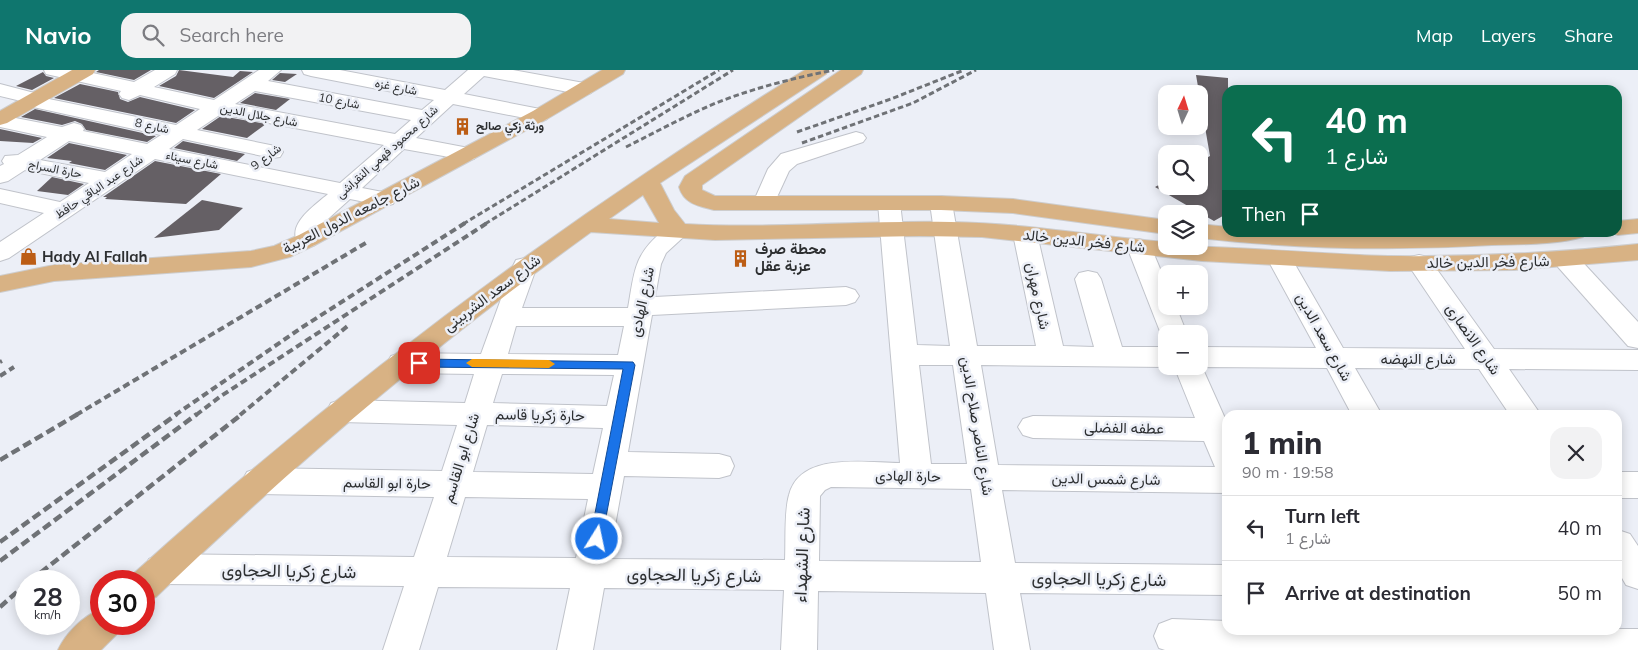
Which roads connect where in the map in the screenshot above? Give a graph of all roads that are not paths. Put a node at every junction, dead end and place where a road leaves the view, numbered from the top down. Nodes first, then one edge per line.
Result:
1 (53, 70) edge
2 (168, 70) edge
3 (272, 70) edge
4 (311, 70) edge
5 (480, 70) edge
6 (616, 70) edge
7 (819, 70) edge
8 (854, 70) edge
9 (81, 72) edge
10 (373, 75) edge
11 (251, 84) junction
12 (790, 87) junction
13 (584, 89) junction
14 (0, 90) edge
15 (136, 90) junction
16 (815, 96) junction
17 (448, 97) junction
18 (33, 100) junction
19 (340, 101) junction
20 (218, 107) junction
21 (96, 115) junction
22 (540, 115) junction
23 (426, 117) junction
24 (0, 120) edge
25 (309, 124) junction
26 (180, 132) junction
27 (66, 134) junction
28 (856, 138) dead end
29 (400, 141) junction
30 (152, 152) junction
31 (272, 152) junction
32 (466, 154) junction
33 (10, 161) edge
34 (247, 171) junction
35 (0, 176) edge
36 (109, 180) junction
37 (648, 181) junction
38 (345, 191) junction
39 (385, 199) junction
40 (5, 202) edge
41 (764, 203) junction
42 (889, 203) junction
43 (64, 210) junction
44 (943, 216) junction
45 (585, 224) junction
46 (1158, 226) edge
47 (1638, 226) edge
48 (1622, 228) edge
49 (892, 230) junction
50 (678, 231) junction
51 (1208, 232) edge
52 (1222, 233) edge
53 (1025, 234) junction
54 (1283, 237) edge
55 (1526, 237) edge
56 (307, 240) junction
57 (1138, 247) junction
58 (2, 249) edge
59 (1637, 254) edge
60 (1280, 260) junction
61 (1567, 261) junction
62 (1419, 263) junction
63 (525, 266) junction
64 (1088, 279) dead end
65 (8, 280) edge
66 (846, 296) dead end
67 (639, 312) junction
68 (506, 317) junction
69 (1170, 325) edge
70 (1638, 339) edge
71 (904, 355) junction
72 (965, 356) junction
73 (1052, 357) junction
74 (1111, 357) junction
75 (1158, 357) edge
76 (1208, 357) edge
77 (1335, 358) junction
78 (1487, 359) junction
79 (1638, 360) edge
80 (401, 363) junction
81 (491, 364) junction
82 (629, 365) junction
83 (1192, 375) edge
84 (1364, 410) edge
85 (1523, 410) edge
86 (341, 411) junction
87 (475, 414) junction
88 (620, 417) junction
89 (1033, 427) dead end
90 (1215, 430) junction
91 (1222, 447) edge
92 (719, 466) dead end
93 (609, 475) junction
94 (830, 475) joint
95 (917, 476) junction
96 (985, 477) junction
97 (1222, 480) edge
98 (258, 481) junction
99 (453, 485) junction
100 (1622, 485) edge
101 (1638, 485) edge
102 (1622, 550) edge
103 (425, 572) junction
104 (590, 573) junction
105 (1622, 573) edge
106 (155, 574) edge
107 (1638, 574) edge
108 (800, 576) junction
109 (155, 577) edge
110 (1001, 578) junction
111 (1222, 580) edge
112 (92, 635) edge
113 (1172, 636) dead end
114 (1302, 640) edge
115 (1494, 641) edge
116 (1638, 646) edge
117 (76, 650) edge
118 (401, 650) edge
119 (576, 650) edge
120 (799, 650) edge
121 (1012, 650) edge

1 - 9 street, شارع جلال الدين
2 - 15 street
3 - 11 street, شارع عبد الباقي حافظ
4 - 10 street, شارع غزه
5 - 13 street
5 - 17 street, شارع محمود فهمي النقراشى
6 - 13 main road, شارع جامعه الدول العربية
7 - 12 main road, شارع سعد الشربينى
8 - 16 main road
9 - 15 street, شارع جلال الدين
9 - 18 main road
10 - 17 street, شارع غزه
10 - 19 street, شارع 9
11 - 19 street, شارع 10
11 - 20 street, شارع عبد الباقي حافظ
12 - 16 main road
12 - 37 main road, شارع سعد الشربينى
13 - 22 main road, شارع جامعه الدول العربية
14 - 18 street, شارع 8
15 - 20 street, شارع جلال الدين
15 - 21 street
16 - 41 main road, شارع فخر الدين خالد
17 - 22 street, شارع غزه
17 - 23 street, شارع محمود فهمي النقراشى
18 - 21 street, شارع 8
18 - 24 main road
19 - 23 street, شارع 10
19 - 25 street, شارع 9
20 - 25 street, شارع جلال الدين
20 - 26 street, شارع عبد الباقي حافظ
21 - 26 street, شارع 8
21 - 27 street
22 - 32 main road, شارع جامعه الدول العربية
23 - 29 street, شارع محمود فهمي النقراشى
24 - 27 street, شارع سيناء
25 - 29 street, شارع جلال الدين
25 - 31 street, شارع 9
26 - 30 street, شارع عبد الباقي حافظ
26 - 31 street, شارع 8
27 - 30 street, شارع سيناء
27 - 33 street
28 - 41 street
29 - 32 street, شارع جلال الدين
29 - 38 street, شارع محمود فهمي النقراشى
30 - 34 street, شارع سيناء
30 - 36 street, شارع عبد الباقي حافظ
31 - 34 street, شارع 9
32 - 39 main road, شارع جامعه الدول العربية
33 - 35 street
33 - 36 street, حارة السراج
34 - 38 street, شارع سيناء
36 - 43 street, شارع عبد الباقي حافظ
37 - 45 main road, شارع سعد الشربينى
37 - 50 main road
38 - 39 street, شارع سيناء
38 - 56 street, شارع محمود فهمي النقراشى
39 - 56 main road, شارع جامعه الدول العربية
40 - 43 street
41 - 42 main road, شارع فخر الدين خالد
42 - 44 main road, شارع فخر الدين خالد
42 - 49 street
43 - 58 street, شارع عبد الباقي حافظ
44 - 46 main road, شارع فخر الدين خالد
44 - 49 main road, شارع فخر الدين خالد
44 - 53 main road, شارع فخر الدين خالد
44 - 72 street, شارع الناصر صلاح الدين
45 - 50 main road, شارع فخر الدين خالد
45 - 63 main road, شارع سعد الشربينى
47 - 48 main road
49 - 50 main road, شارع فخر الدين خالد
49 - 71 street
50 - 67 street, شارع الهادى
51 - 52 main road, شارع فخر الدين خالد
53 - 57 main road, شارع فخر الدين خالد
53 - 73 street, شارع مهران
54 - 55 main road, شارع فخر الدين خالد
56 - 65 main road, شارع جامعه الدول العربية
57 - 60 main road, شارع فخر الدين خالد
57 - 69 street
59 - 61 main road, شارع فخر الدين خالد
60 - 62 main road, شارع فخر الدين خالد
60 - 77 street, شارع سعد الدين
61 - 62 main road, شارع فخر الدين خالد
61 - 70 street
62 - 78 street, شارع الانصارى
63 - 68 street, شارع ابو القاسم
63 - 80 main road, شارع سعد الشربينى
64 - 74 street
66 - 67 street
67 - 68 street
67 - 82 street, شارع الهادى
68 - 81 street, شارع ابو القاسم
71 - 72 street
71 - 95 street
72 - 73 street
72 - 96 street, شارع الناصر صلاح الدين
73 - 74 street
74 - 75 street
76 - 77 street, شارع النهضه
77 - 78 street, شارع النهضه
77 - 84 street, شارع سعد الدين
78 - 79 street, شارع النهضه
78 - 85 street, شارع الانصارى
80 - 81 street
80 - 86 main road, شارع سعد الشربينى
81 - 82 street
81 - 87 street, شارع ابو القاسم
82 - 88 street, شارع الهادى
83 - 90 street
86 - 87 street, حارة زكريا قاسم
86 - 98 main road, شارع سعد الشربينى
87 - 88 street, حارة زكريا قاسم
87 - 99 street, شارع ابو القاسم
88 - 93 street, شارع الهادى
89 - 90 street, عطفه الفضلى
90 - 91 street
92 - 93 street, حارة ابو القاسم
93 - 99 street, حارة ابو القاسم
93 - 104 street, شارع الهادى
94 - 95 street, حارة الهادى
94 - 108 street, شارع الشهداء
95 - 96 street, حارة الهادى
96 - 97 street, شارع شمس الدين
96 - 110 street, شارع الناصر صلاح الدين
98 - 99 street, حارة ابو القاسم
98 - 106 main road, شارع سعد الشربينى
99 - 103 street, شارع ابو القاسم
100 - 101 street
102 - 107 street
103 - 104 street, شارع زكريا الحجاوى
103 - 109 street, شارع زكريا الحجاوى
103 - 118 street, شارع ابو القاسم
104 - 108 street, شارع زكريا الحجاوى
104 - 119 street, شارع الهادى
105 - 107 street
108 - 110 street, شارع زكريا الحجاوى
108 - 120 street, شارع الشهداء
110 - 111 street, شارع زكريا الحجاوى
110 - 121 street, شارع الناصر صلاح الدين
112 - 117 main road
113 - 114 street
114 - 115 street
115 - 116 street

